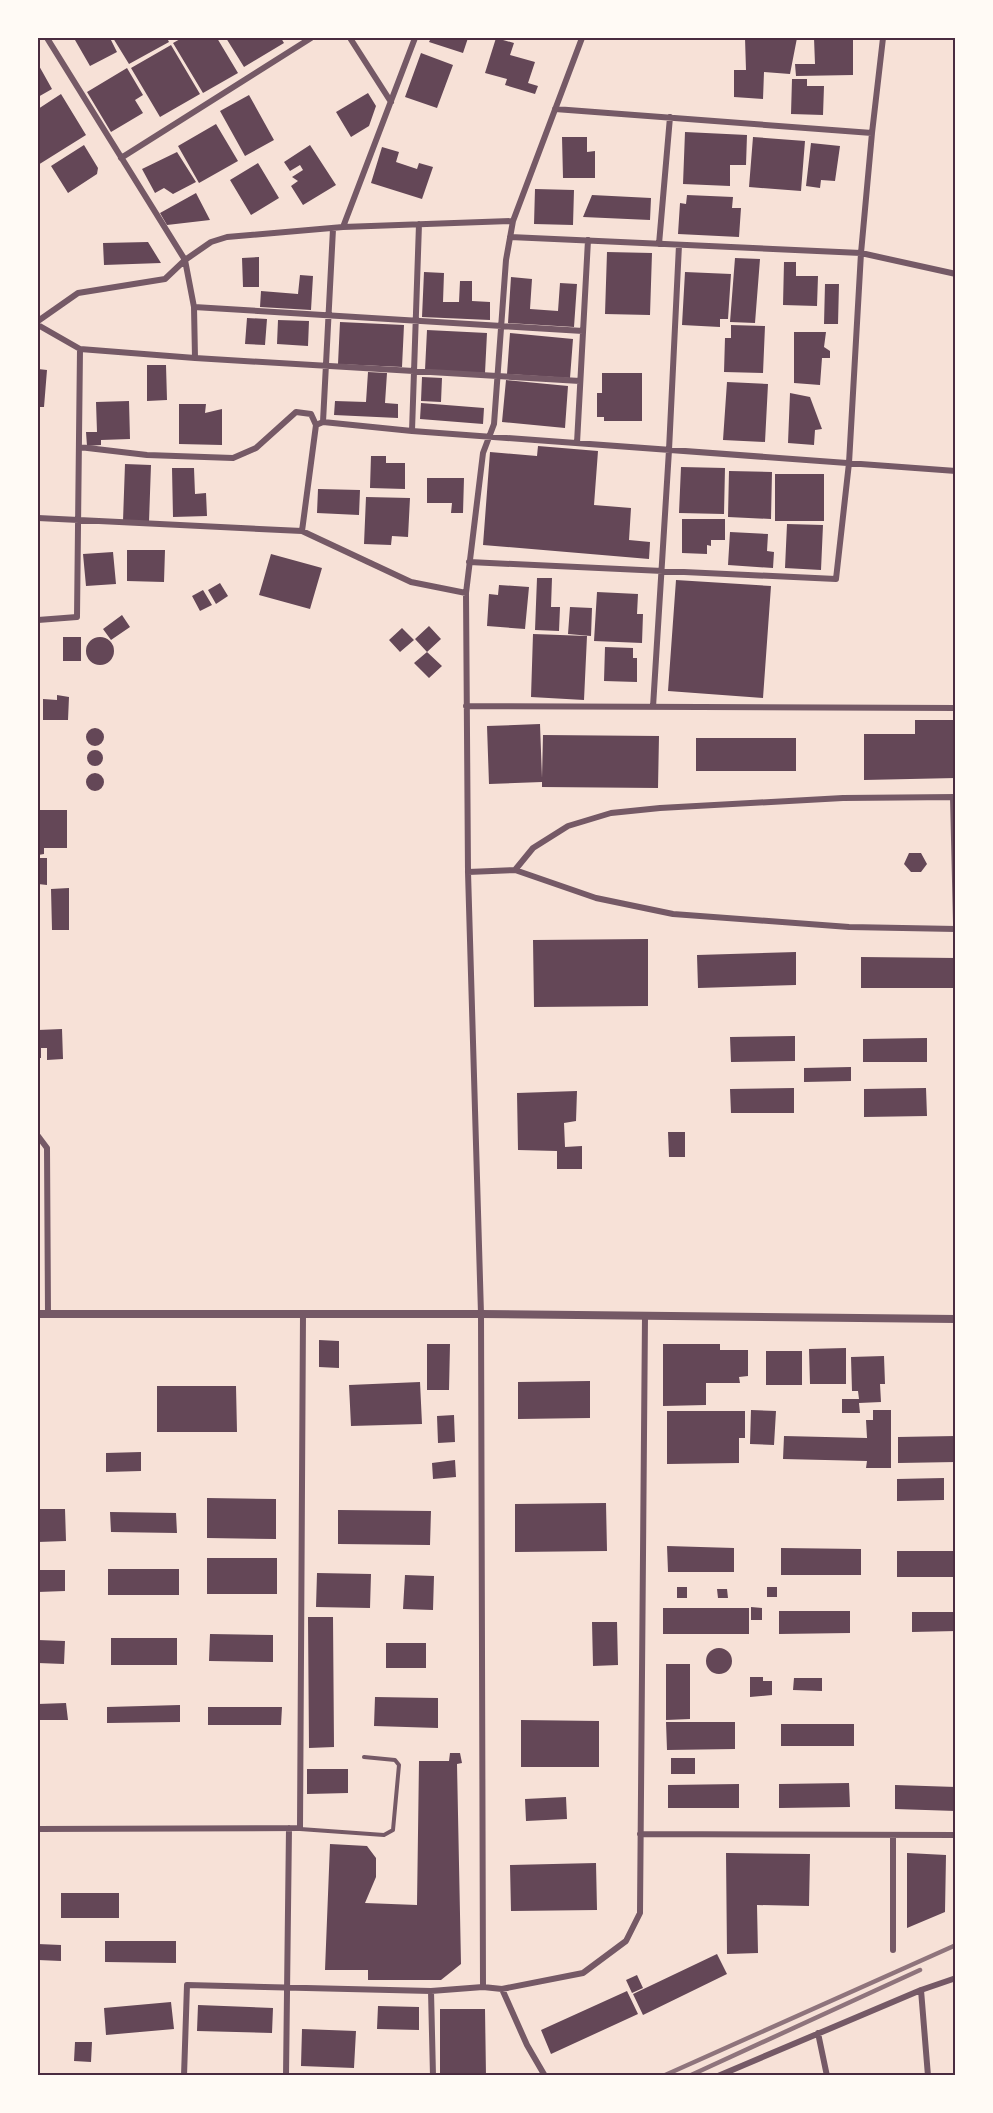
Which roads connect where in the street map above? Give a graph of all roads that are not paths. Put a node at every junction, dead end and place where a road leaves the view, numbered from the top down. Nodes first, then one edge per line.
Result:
1 (47, 38) edge
2 (311, 38) edge
3 (350, 38) edge
4 (416, 38) edge
5 (582, 38) edge
6 (883, 38) edge
7 (391, 102) junction
8 (555, 109) junction
9 (670, 117) junction
10 (872, 133) junction
11 (121, 158) junction
12 (513, 221) junction
13 (419, 224) junction
14 (343, 227) junction
15 (333, 229) junction
16 (510, 237) junction
17 (588, 240) junction
18 (659, 244) junction
19 (679, 245) junction
20 (861, 253) junction
21 (185, 260) junction
22 (956, 274) edge
23 (194, 308) junction
24 (328, 316) junction
25 (38, 321) edge
26 (416, 321) junction
27 (38, 325) edge
28 (502, 325) junction
29 (583, 331) junction
30 (80, 349) junction
31 (195, 358) junction
32 (326, 366) junction
33 (414, 371) junction
34 (498, 376) junction
35 (580, 381) junction
36 (320, 424) junction
37 (411, 430) junction
38 (489, 436) junction
39 (576, 443) junction
40 (79, 447) junction
41 (669, 450) junction
42 (849, 463) junction
43 (956, 471) edge
44 (38, 518) edge
45 (78, 520) junction
46 (302, 531) junction
47 (470, 562) junction
48 (661, 571) junction
49 (466, 593) junction
50 (38, 620) edge
51 (466, 706) junction
52 (653, 707) junction
53 (956, 708) edge
54 (954, 797) edge
55 (515, 870) junction
56 (468, 872) junction
57 (956, 924) edge
58 (956, 929) edge
59 (38, 1136) edge
60 (38, 1314) edge
61 (48, 1314) junction
62 (303, 1314) junction
63 (481, 1314) junction
64 (645, 1316) junction
65 (956, 1319) edge
66 (364, 1756) dead end
67 (289, 1828) junction
68 (38, 1829) edge
69 (640, 1834) junction
70 (893, 1835) junction
71 (956, 1835) edge
72 (893, 1950) dead end
73 (956, 1978) edge
74 (287, 1988) junction
75 (483, 1988) junction
76 (502, 1989) junction
77 (921, 1990) junction
78 (431, 1991) junction
79 (818, 2033) junction
80 (184, 2076) edge
81 (286, 2076) edge
82 (433, 2076) edge
83 (545, 2076) edge
84 (718, 2076) edge
85 (827, 2076) edge
86 (928, 2076) edge

1 - 11 street
2 - 11 street
3 - 7 street
4 - 7 street
5 - 8 street
6 - 10 street
7 - 14 street
8 - 9 street
8 - 12 street
9 - 10 street
9 - 18 street
10 - 20 street
11 - 21 street
12 - 13 street
12 - 16 street
13 - 14 street
13 - 26 street
14 - 15 street
15 - 21 street
15 - 24 street
16 - 17 street
16 - 28 street
17 - 18 street
17 - 29 street
18 - 19 street
19 - 20 street
19 - 41 street
20 - 22 street
20 - 42 street
21 - 23 street
21 - 25 street
23 - 24 street
23 - 31 street
24 - 26 street
24 - 32 street
26 - 28 street
26 - 33 street
27 - 30 street
28 - 29 street
28 - 34 street
29 - 35 street
30 - 31 street
30 - 40 street
31 - 32 street
32 - 33 street
32 - 36 street
33 - 34 street
33 - 37 street
34 - 35 street
34 - 38 street
35 - 39 street
36 - 37 street
36 - 40 street
36 - 46 street
37 - 38 street
38 - 39 street
38 - 47 street
39 - 41 street
40 - 45 street
41 - 42 street
41 - 48 street
42 - 43 street
42 - 48 street
44 - 45 street
45 - 46 street
45 - 50 street
46 - 49 street
47 - 48 street
47 - 49 street
48 - 52 street
49 - 51 street
51 - 52 street
51 - 56 street
52 - 53 street
54 - 55 street
54 - 57 street
55 - 56 street
55 - 58 street
56 - 63 street
59 - 61 street
60 - 61 street
61 - 62 street
62 - 63 street
62 - 67 street
63 - 64 street
63 - 75 street
64 - 65 street
64 - 69 street
66 - 67 lane
67 - 68 street
67 - 74 street
69 - 70 street
69 - 76 street
70 - 71 street
70 - 72 street
73 - 77 street
74 - 78 street
74 - 80 street
74 - 81 street
75 - 76 street
75 - 78 street
76 - 83 street
77 - 79 street
77 - 86 street
78 - 82 street
79 - 84 street
79 - 85 street

